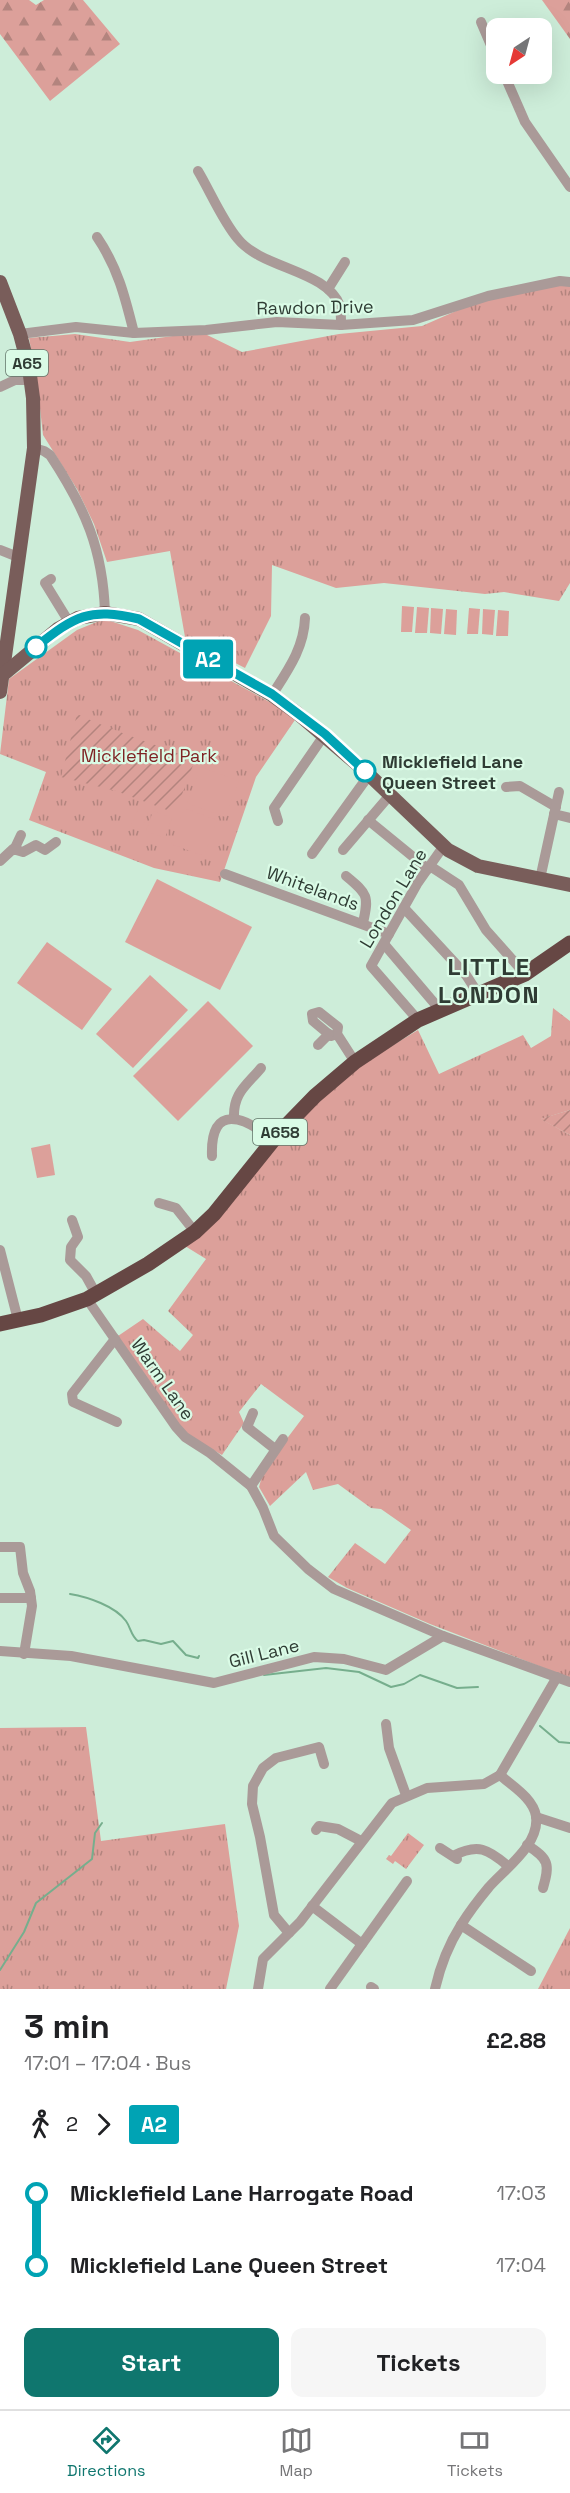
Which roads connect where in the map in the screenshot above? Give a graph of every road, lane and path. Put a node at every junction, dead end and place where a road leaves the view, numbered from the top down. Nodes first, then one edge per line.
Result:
1 (481, 22) dead end
2 (486, 34) edge
3 (508, 84) edge
4 (198, 171) dead end
5 (570, 187) edge
6 (97, 237) dead end
7 (345, 262) dead end
8 (0, 282) edge
9 (570, 282) edge
10 (328, 289) junction
11 (341, 325) junction
12 (134, 333) junction
13 (20, 334) junction
14 (30, 380) junction
15 (0, 387) edge
16 (34, 448) junction
17 (0, 550) edge
18 (18, 556) junction
19 (51, 579) dead end
20 (105, 613) junction
21 (305, 618) dead end
22 (69, 622) junction
23 (5, 645) junction
24 (24, 657) junction
25 (1, 674) edge
26 (0, 692) edge
27 (272, 694) junction
28 (325, 734) junction
29 (369, 775) junction
30 (506, 787) dead end
31 (559, 792) dead end
32 (390, 795) junction
33 (555, 811) junction
34 (570, 818) edge
35 (368, 820) junction
36 (278, 821) dead end
37 (21, 835) dead end
38 (56, 842) dead end
39 (443, 847) junction
40 (14, 850) junction
41 (343, 850) dead end
42 (312, 855) dead end
43 (0, 861) edge
44 (429, 867) junction
45 (225, 874) dead end
46 (346, 876) dead end
47 (540, 879) junction
48 (570, 885) edge
49 (404, 908) junction
50 (363, 923) junction
51 (387, 939) junction
52 (570, 943) edge
53 (525, 974) junction
54 (479, 995) junction
55 (441, 1011) junction
56 (418, 1020) junction
57 (318, 1045) dead end
58 (355, 1062) junction
59 (261, 1068) dead end
60 (234, 1118) junction
61 (273, 1140) junction
62 (212, 1156) dead end
63 (159, 1203) dead end
64 (72, 1220) dead end
65 (195, 1232) junction
66 (0, 1250) edge
67 (92, 1296) junction
68 (18, 1320) junction
69 (0, 1324) edge
70 (115, 1340) junction
71 (253, 1413) dead end
72 (117, 1422) dead end
73 (283, 1439) dead end
74 (275, 1449) junction
75 (251, 1486) junction
76 (0, 1547) edge
77 (0, 1598) edge
78 (31, 1598) junction
79 (443, 1636) junction
80 (0, 1651) edge
81 (24, 1654) junction
82 (557, 1677) junction
83 (570, 1682) edge
84 (386, 1724) dead end
85 (324, 1764) dead end
86 (500, 1775) junction
87 (406, 1796) junction
88 (536, 1817) junction
89 (316, 1825) dead end
90 (570, 1828) edge
91 (361, 1841) junction
92 (528, 1845) junction
93 (440, 1848) dead end
94 (508, 1866) junction
95 (407, 1881) dead end
96 (543, 1888) dead end
97 (312, 1906) junction
98 (461, 1925) junction
99 (289, 1933) junction
100 (362, 1944) junction
101 (531, 1971) dead end
102 (438, 1987) edge
103 (258, 1989) edge
104 (330, 1989) edge

1 - 2 street
3 - 5 street
4 - 10 street
6 - 12 street
7 - 10 street
8 - 13 main road, A65
9 - 11 street, Rawdon Drive
10 - 11 street
11 - 12 street, Rawdon Drive
12 - 13 street, Rawdon Drive
13 - 14 main road, A65
14 - 15 street
14 - 16 main road, A65
16 - 18 main road, A65
16 - 20 street
17 - 18 street
18 - 23 main road, A65
19 - 22 street
20 - 22 main road
20 - 27 main road
21 - 27 street
22 - 24 main road
23 - 24 main road
23 - 25 main road, A65
24 - 25 main road
25 - 26 main road, A65
27 - 28 main road
28 - 29 main road
28 - 36 street
29 - 32 main road
29 - 42 street
30 - 33 street
31 - 33 street
32 - 35 street
32 - 39 main road
33 - 34 street
33 - 47 street
35 - 41 street
35 - 44 street
37 - 40 street
38 - 40 street
39 - 44 street, London Lane
39 - 47 main road
40 - 43 street
44 - 49 street, London Lane
44 - 53 street
45 - 50 street, Whitelands
46 - 50 street
47 - 48 main road
49 - 51 street, London Lane
49 - 54 street
50 - 51 street, Whitelands
51 - 55 street
51 - 56 street, London Lane
52 - 53 highway, A658
53 - 54 highway, A658
54 - 55 highway, A658
55 - 56 highway, A658
56 - 58 highway, A658
57 - 58 street
58 - 61 highway, A658
59 - 60 street
60 - 61 street
60 - 62 street
61 - 65 highway, A658
63 - 65 street
64 - 67 street, Warm Lane
65 - 67 highway, A658
66 - 68 street
67 - 68 highway, A658
67 - 70 street, Warm Lane
68 - 69 highway, A658
70 - 72 street
70 - 75 street, Warm Lane
71 - 74 street
73 - 74 street
74 - 75 street
75 - 79 street, Warm Lane
76 - 78 street
77 - 78 street
78 - 81 street
79 - 81 street, Gill Lane
79 - 82 street
80 - 81 street, Gill Lane
82 - 83 street
82 - 86 street
84 - 87 street
85 - 99 street
86 - 87 street
86 - 88 street
87 - 91 street
88 - 90 street
88 - 92 street
89 - 91 street
91 - 97 street
92 - 94 street
92 - 96 street
93 - 94 street
94 - 98 street
95 - 100 street
97 - 99 street
97 - 100 street
98 - 101 street
98 - 102 street
99 - 103 street
100 - 104 street

